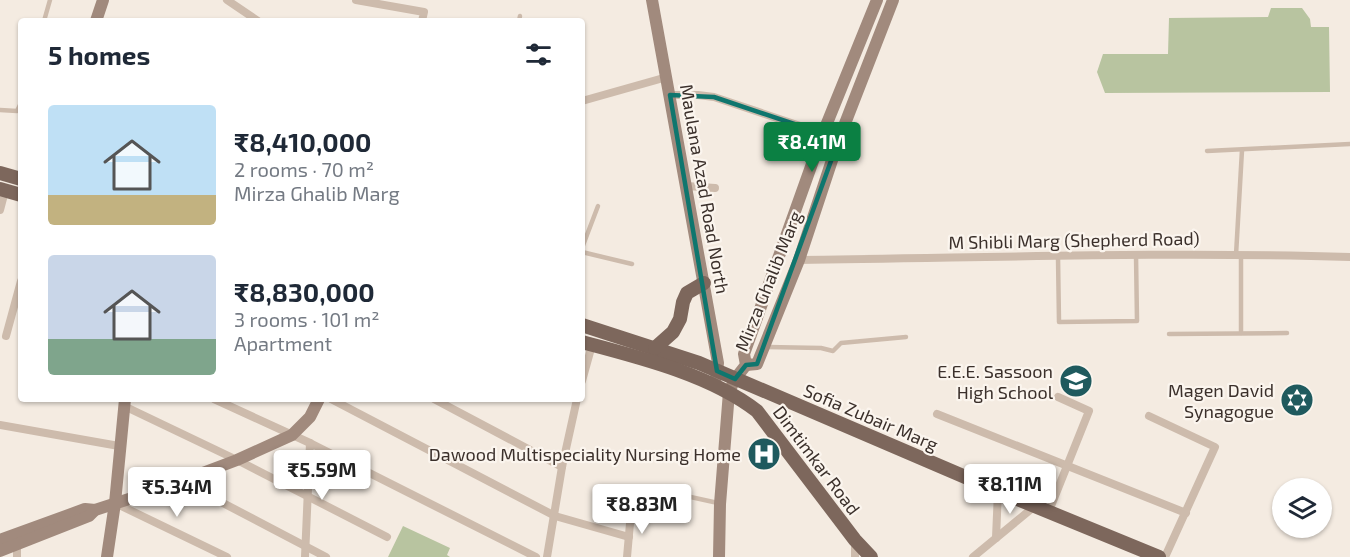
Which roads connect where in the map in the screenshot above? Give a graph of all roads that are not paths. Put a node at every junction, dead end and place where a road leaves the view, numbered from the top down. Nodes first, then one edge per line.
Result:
1 (50, 0) edge
2 (103, 0) edge
3 (227, 0) edge
4 (356, 0) edge
5 (652, 0) edge
6 (877, 0) edge
7 (893, 0) edge
8 (45, 18) edge
9 (97, 18) edge
10 (254, 18) edge
11 (423, 18) edge
12 (667, 77) junction
13 (670, 95) junction
14 (585, 100) edge
15 (18, 109) edge
16 (0, 111) edge
17 (823, 133) junction
18 (839, 139) junction
19 (1350, 144) edge
20 (1242, 150) junction
21 (1207, 151) dead end
22 (0, 173) edge
23 (18, 178) edge
24 (687, 186) junction
25 (715, 188) dead end
26 (3, 190) edge
27 (18, 194) edge
28 (598, 206) dead end
29 (0, 210) edge
30 (585, 242) edge
31 (585, 251) edge
32 (1136, 255) junction
33 (1239, 255) junction
34 (1058, 257) junction
35 (1350, 257) edge
36 (799, 260) junction
37 (632, 264) dead end
38 (704, 283) junction
39 (18, 292) edge
40 (585, 326) edge
41 (1241, 333) junction
42 (1287, 333) dead end
43 (1169, 334) dead end
44 (6, 336) dead end
45 (906, 336) dead end
46 (587, 343) edge
47 (764, 346) junction
48 (654, 348) junction
49 (585, 358) edge
50 (746, 365) junction
51 (717, 371) junction
52 (714, 385) junction
53 (732, 386) junction
54 (1059, 397) dead end
55 (220, 402) edge
56 (318, 402) edge
57 (337, 402) edge
58 (440, 402) edge
59 (576, 402) edge
60 (125, 403) edge
61 (937, 414) dead end
62 (1149, 416) dead end
63 (0, 424) edge
64 (292, 435) junction
65 (310, 443) junction
66 (119, 446) junction
67 (237, 460) junction
68 (562, 466) junction
69 (1067, 466) junction
70 (181, 481) junction
71 (645, 487) dead end
72 (998, 491) junction
73 (309, 497) junction
74 (115, 503) junction
75 (720, 504) junction
76 (1035, 506) junction
77 (95, 510) junction
78 (1049, 510) junction
79 (631, 512) dead end
80 (1186, 513) junction
81 (555, 516) junction
82 (387, 537) dead end
83 (628, 537) junction
84 (996, 538) junction
85 (0, 540) edge
86 (855, 540) junction
87 (17, 550) edge
88 (0, 551) edge
89 (306, 552) edge
90 (110, 556) edge
91 (227, 557) edge
92 (326, 557) edge
93 (536, 557) edge
94 (548, 557) edge
95 (627, 557) edge
96 (719, 557) edge
97 (855, 557) edge
98 (871, 557) edge
99 (973, 557) edge
100 (1160, 557) edge
101 (1166, 557) edge

1 - 8 lane
2 - 9 main road
3 - 10 street
4 - 11 street
5 - 12 main road, Maulana Azad Road North
6 - 17 main road, Mirza Ghalib Marg
7 - 18 main road, Mirza Ghalib Marg
12 - 13 main road, Maulana Azad Road North
12 - 14 street
13 - 17 street
13 - 24 main road, Maulana Azad Road North
15 - 16 lane
17 - 18 street
17 - 50 main road, Mirza Ghalib Marg
18 - 36 main road, Mirza Ghalib Marg
19 - 20 lane
20 - 21 lane
20 - 33 lane
22 - 23 main road
24 - 25 street
24 - 38 main road, Maulana Azad Road North
26 - 27 main road
26 - 29 street
28 - 30 lane
31 - 37 lane
32 - 33 street, M Shibli Marg (Shepherd Road)
32 - 34 street, M Shibli Marg (Shepherd Road)
32 - 34 lane
33 - 35 street, M Shibli Marg (Shepherd Road)
33 - 41 lane
34 - 36 street, M Shibli Marg (Shepherd Road)
36 - 47 main road, Mirza Ghalib Marg
38 - 48 main road
38 - 51 main road, Maulana Azad Road North
39 - 44 street
40 - 48 main road
41 - 42 lane
41 - 43 lane
45 - 47 lane
46 - 49 street
46 - 52 main road
47 - 50 main road, Mirza Ghalib Marg
48 - 51 main road
50 - 53 main road, Mirza Ghalib Marg
51 - 52 main road, Maulana Azad Road North
51 - 53 main road
52 - 53 main road
53 - 72 main road, Sofia Zubair Marg
53 - 75 main road
53 - 86 main road, Dimtimkar Road
54 - 69 street
55 - 64 street
56 - 64 main road
57 - 81 street
58 - 68 street
59 - 68 street
60 - 66 main road
60 - 67 street
61 - 69 street
62 - 80 street
63 - 66 street
64 - 65 street
64 - 67 main road
65 - 73 street
65 - 93 street
66 - 74 main road
67 - 70 main road
67 - 73 street
68 - 81 street
69 - 78 street
69 - 80 street
70 - 74 main road
70 - 89 street
71 - 75 lane
72 - 76 main road, Sofia Zubair Marg
72 - 84 street
73 - 82 street
73 - 89 street
74 - 77 main road
74 - 90 main road
74 - 91 street
75 - 96 main road
76 - 78 main road, Sofia Zubair Marg
76 - 84 street
77 - 85 main road
77 - 87 main road
78 - 100 main road, Sofia Zubair Marg
79 - 83 street
80 - 101 street
81 - 83 street
81 - 94 street
83 - 95 street
84 - 99 street
86 - 97 street
86 - 98 main road, Dimtimkar Road
87 - 88 main road
89 - 92 street

